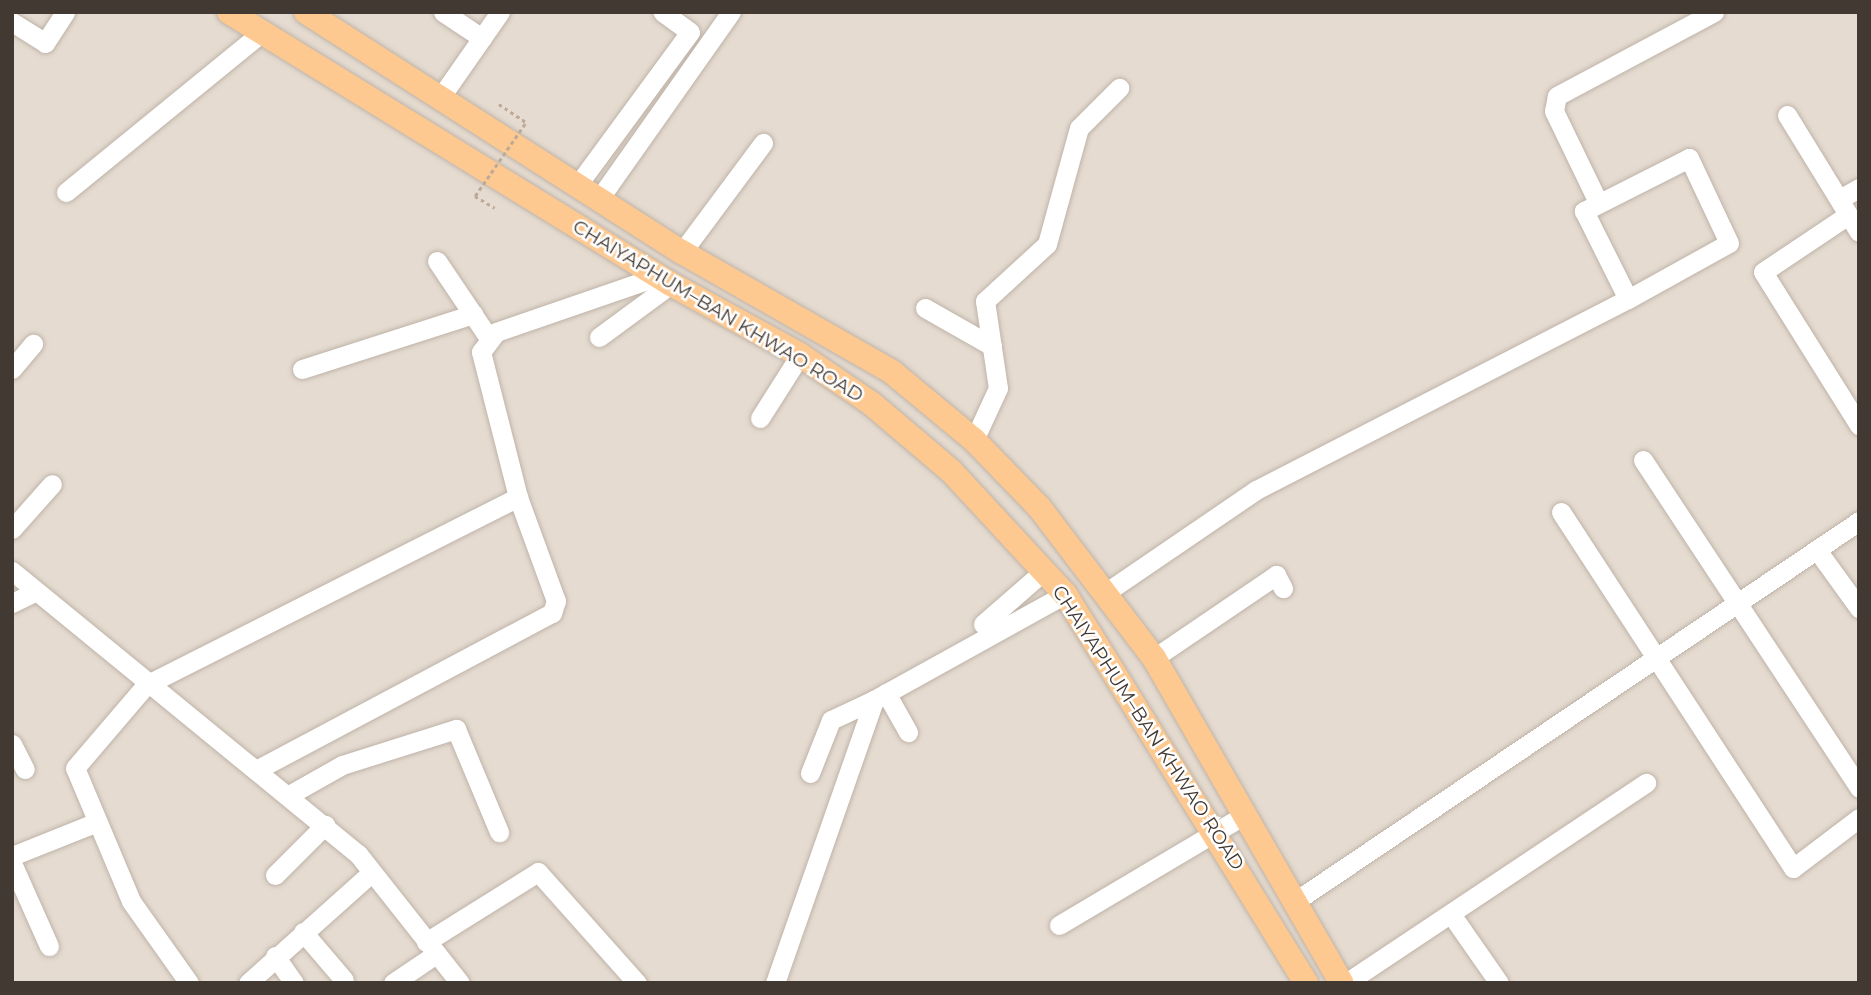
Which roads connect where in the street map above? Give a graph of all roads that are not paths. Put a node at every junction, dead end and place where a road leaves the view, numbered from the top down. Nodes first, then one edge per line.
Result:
1 (65, 12) edge
2 (229, 12) edge
3 (306, 12) edge
4 (443, 12) edge
5 (500, 12) edge
6 (662, 12) edge
7 (731, 12) edge
8 (1714, 12) edge
9 (12, 22) edge
10 (262, 32) junction
11 (482, 38) junction
12 (1119, 88) dead end
13 (440, 98) junction
14 (1787, 115) dead end
15 (763, 143) dead end
16 (579, 183) junction
17 (1859, 188) edge
18 (66, 192) dead end
19 (599, 199) junction
20 (1598, 202) junction
21 (1844, 206) junction
22 (1859, 232) edge
23 (682, 252) junction
24 (437, 261) dead end
25 (665, 280) junction
26 (1628, 299) junction
27 (925, 308) dead end
28 (473, 314) junction
29 (488, 337) junction
30 (598, 337) dead end
31 (33, 344) dead end
32 (992, 346) junction
33 (800, 355) junction
34 (12, 369) edge
35 (302, 369) dead end
36 (760, 418) dead end
37 (1859, 425) edge
38 (974, 440) junction
39 (1643, 460) dead end
40 (52, 484) dead end
41 (518, 497) junction
42 (1560, 512) dead end
43 (1859, 521) edge
44 (12, 529) edge
45 (1817, 550) junction
46 (1045, 570) junction
47 (12, 571) edge
48 (1283, 588) dead end
49 (1108, 591) junction
50 (35, 592) junction
51 (1066, 594) junction
52 (12, 603) edge
53 (1738, 605) junction
54 (1859, 608) edge
55 (983, 624) dead end
56 (1154, 658) junction
57 (1653, 662) junction
58 (146, 685) junction
59 (880, 697) junction
60 (908, 732) dead end
61 (12, 744) edge
62 (260, 768) junction
63 (25, 769) dead end
64 (810, 774) dead end
65 (1646, 783) dead end
66 (1859, 788) edge
67 (289, 795) junction
68 (1246, 814) junction
69 (1859, 818) edge
70 (97, 822) junction
71 (325, 825) junction
72 (1215, 831) junction
73 (499, 832) dead end
74 (12, 856) edge
75 (12, 863) edge
76 (372, 872) junction
77 (275, 875) dead end
78 (1297, 900) junction
79 (1453, 917) junction
80 (1059, 925) dead end
81 (303, 932) junction
82 (49, 946) dead end
83 (431, 948) junction
84 (275, 956) junction
85 (1300, 979) edge
86 (344, 981) dead end
87 (189, 983) edge
88 (248, 983) edge
89 (294, 983) edge
90 (393, 983) edge
91 (460, 983) edge
92 (637, 983) edge
93 (775, 983) edge
94 (1344, 983) edge
95 (1499, 983) edge

1 - 9 street
2 - 10 main road, CHAIYAPHUM–BAN KHWAO ROAD
3 - 13 main road, CHAIYAPHUM–BAN KHWAO ROAD
4 - 11 street
5 - 11 street
6 - 16 street
7 - 19 street
8 - 20 street
10 - 18 street
10 - 25 main road, CHAIYAPHUM–BAN KHWAO ROAD
11 - 13 street
12 - 32 street
13 - 16 main road, CHAIYAPHUM–BAN KHWAO ROAD
14 - 21 street
15 - 23 street
16 - 19 main road, CHAIYAPHUM–BAN KHWAO ROAD
17 - 21 street
19 - 23 main road, CHAIYAPHUM–BAN KHWAO ROAD
20 - 26 street
20 - 26 street
21 - 22 street
21 - 37 street
23 - 38 main road, CHAIYAPHUM–BAN KHWAO ROAD
24 - 28 street
25 - 29 street
25 - 30 street
25 - 33 main road, CHAIYAPHUM–BAN KHWAO ROAD
26 - 49 street
27 - 32 street
28 - 29 street
28 - 35 street
29 - 41 street
31 - 34 street
32 - 38 street
33 - 36 street
33 - 46 main road, CHAIYAPHUM–BAN KHWAO ROAD
38 - 49 main road, CHAIYAPHUM–BAN KHWAO ROAD
39 - 53 street
40 - 44 street
41 - 58 street
41 - 62 street
42 - 57 street
43 - 45 street
45 - 53 street
45 - 54 street
46 - 51 main road, CHAIYAPHUM–BAN KHWAO ROAD
46 - 55 street
47 - 50 street
48 - 56 street
49 - 56 main road, CHAIYAPHUM–BAN KHWAO ROAD
50 - 52 street
50 - 58 street
51 - 59 street
51 - 72 main road, CHAIYAPHUM–BAN KHWAO ROAD
53 - 57 street
53 - 66 street
56 - 68 main road, CHAIYAPHUM–BAN KHWAO ROAD
57 - 69 street
57 - 78 street
58 - 62 street
58 - 70 street
59 - 60 street
59 - 64 street
59 - 93 street
61 - 63 street
62 - 67 street
65 - 79 street
67 - 71 street
67 - 73 street
68 - 72 street
68 - 78 main road, CHAIYAPHUM–BAN KHWAO ROAD
70 - 74 street
70 - 87 street
71 - 76 street
71 - 77 street
72 - 80 street
72 - 85 main road, CHAIYAPHUM–BAN KHWAO ROAD
75 - 82 street
76 - 81 street
76 - 83 street
78 - 94 main road, CHAIYAPHUM–BAN KHWAO ROAD
79 - 94 street
79 - 95 street
81 - 84 street
81 - 86 street
83 - 90 street
83 - 91 street
83 - 92 street
84 - 88 street
84 - 89 street

